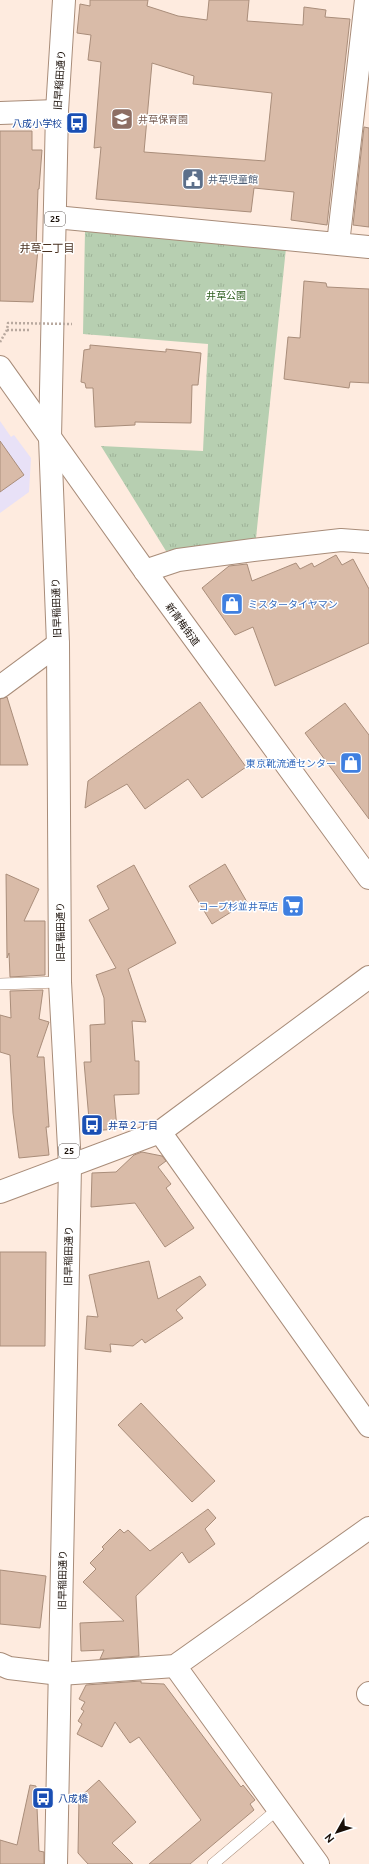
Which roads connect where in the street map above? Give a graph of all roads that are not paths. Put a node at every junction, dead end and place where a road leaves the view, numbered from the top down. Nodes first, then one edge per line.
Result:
1 (64, 0) edge
2 (366, 0) edge
3 (57, 111) junction
4 (0, 113) edge
5 (55, 218) junction
6 (338, 244) junction
7 (369, 246) edge
8 (0, 367) edge
9 (50, 438) junction
10 (369, 542) edge
11 (144, 571) junction
12 (58, 644) junction
13 (0, 687) edge
14 (369, 878) edge
15 (369, 977) edge
16 (60, 982) junction
17 (0, 984) edge
18 (160, 1132) junction
19 (70, 1166) junction
20 (0, 1192) edge
21 (369, 1426) edge
22 (369, 1528) edge
23 (0, 1664) edge
24 (175, 1666) junction
25 (60, 1674) junction
26 (278, 1809) junction
27 (56, 1864) edge
28 (213, 1864) edge
29 (318, 1864) edge

1 - 3 main road, 旧早稲田通り / 25
2 - 6 main road
3 - 4 main road
3 - 5 main road, 旧早稲田通り / 25
5 - 6 main road
5 - 9 main road, 旧早稲田通り / 25
6 - 7 main road
8 - 9 main road, 新青梅街道
9 - 11 main road, 新青梅街道
9 - 12 main road, 旧早稲田通り / 25
10 - 11 main road
11 - 14 main road, 新青梅街道
12 - 13 main road
12 - 16 main road, 旧早稲田通り / 25
15 - 18 main road
16 - 17 lane
16 - 19 main road, 旧早稲田通り / 25
18 - 19 main road
18 - 21 main road
19 - 20 main road
19 - 25 main road, 旧早稲田通り / 25
22 - 24 main road
23 - 25 main road
24 - 25 main road
24 - 26 main road
25 - 27 main road, 旧早稲田通り / 25
26 - 28 lane
26 - 29 main road

